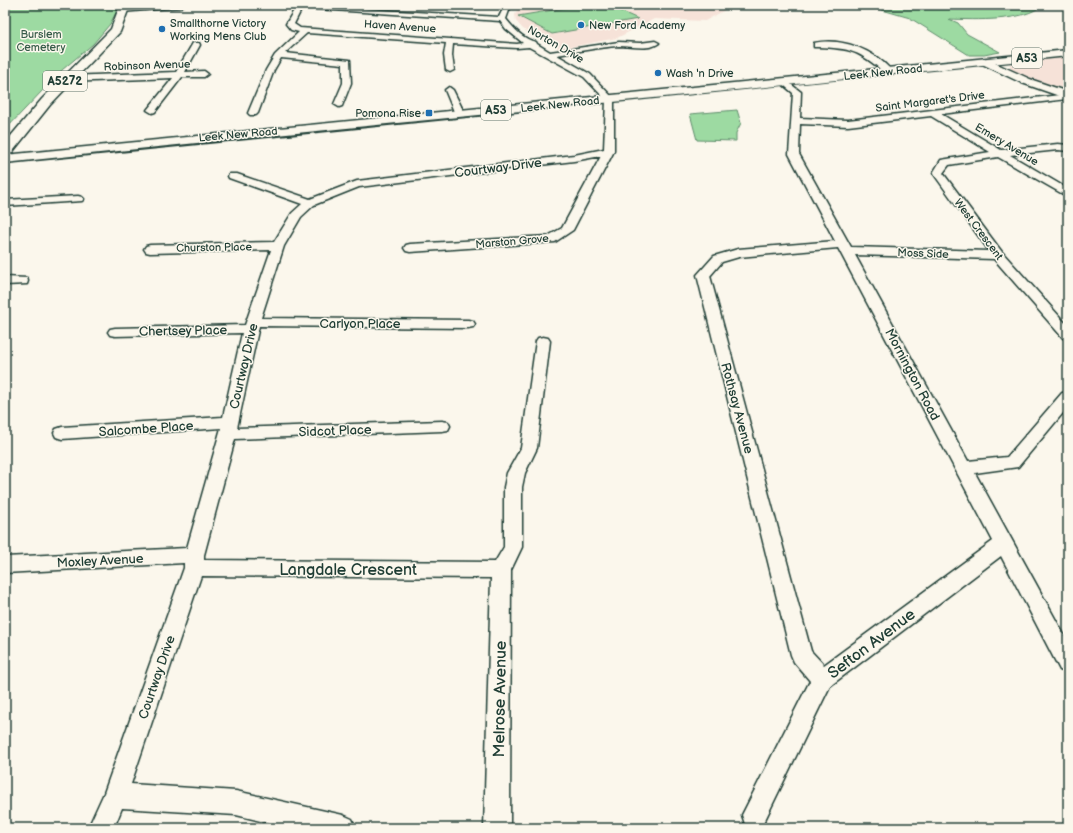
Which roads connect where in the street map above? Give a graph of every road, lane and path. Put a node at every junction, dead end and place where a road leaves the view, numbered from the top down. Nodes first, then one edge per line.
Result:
1 (181, 5) edge
2 (300, 5) edge
3 (508, 5) edge
4 (124, 7) edge
5 (502, 19) junction
6 (306, 30) junction
7 (450, 41) junction
8 (655, 43) dead end
9 (532, 44) junction
10 (196, 45) dead end
11 (817, 45) dead end
12 (1068, 53) edge
13 (550, 54) junction
14 (279, 55) junction
15 (986, 62) junction
16 (450, 70) dead end
17 (888, 71) junction
18 (204, 74) dead end
19 (179, 75) junction
20 (67, 79) junction
21 (784, 82) junction
22 (449, 90) dead end
23 (1067, 96) edge
24 (610, 99) junction
25 (339, 104) dead end
26 (152, 110) dead end
27 (253, 113) dead end
28 (460, 114) junction
29 (934, 114) junction
30 (796, 121) junction
31 (207, 137) junction
32 (1068, 148) edge
33 (609, 151) junction
34 (5, 152) edge
35 (1000, 154) junction
36 (5, 159) edge
37 (233, 176) dead end
38 (1068, 194) edge
39 (78, 199) dead end
40 (5, 203) edge
41 (310, 203) junction
42 (278, 246) junction
43 (410, 248) dead end
44 (845, 248) junction
45 (150, 249) dead end
46 (998, 255) junction
47 (5, 281) edge
48 (22, 281) dead end
49 (468, 324) dead end
50 (252, 325) junction
51 (115, 332) dead end
52 (1068, 335) edge
53 (543, 340) dead end
54 (1068, 397) edge
55 (442, 426) dead end
56 (229, 428) junction
57 (62, 433) dead end
58 (964, 468) junction
59 (1003, 544) junction
60 (194, 561) junction
61 (5, 565) edge
62 (501, 570) junction
63 (1068, 663) edge
64 (822, 680) junction
65 (115, 795) junction
66 (754, 816) dead end
67 (101, 828) edge
68 (343, 828) edge
69 (497, 828) edge

1 - 4 street
2 - 5 street
2 - 6 street, Haven Avenue
3 - 5 street
4 - 20 main road, A5272
5 - 9 street, Norton Drive
6 - 7 street, Haven Avenue
6 - 14 street
7 - 9 street, Haven Avenue
7 - 16 street
8 - 13 street
9 - 13 street, Norton Drive
10 - 19 street
11 - 17 street
12 - 15 main road, Leek New Road / A53
13 - 24 street, Norton Drive
14 - 25 street
14 - 27 street
15 - 17 main road, Leek New Road / A53
15 - 23 street
17 - 21 main road, Leek New Road / A53
18 - 19 street, Robinson Avenue
19 - 20 street, Robinson Avenue
19 - 26 street
20 - 34 main road, A5272
21 - 24 main road, Leek New Road / A53
21 - 30 street, Mornington Road
22 - 28 street
23 - 29 street, Saint Margaret's Drive
24 - 28 main road, Leek New Road / A53
24 - 33 street, Marston Grove
28 - 31 main road, Leek New Road / A53
29 - 30 street, Saint Margaret's Drive
29 - 35 street, Emery Avenue
30 - 44 street, Mornington Road
31 - 34 main road
31 - 36 main road, Leek New Road / A53
32 - 35 street
33 - 41 street, Courtway Drive
33 - 43 street, Marston Grove
35 - 38 street, Emery Avenue
35 - 46 street, West Crescent
37 - 41 street
39 - 40 street
41 - 42 street, Courtway Drive
42 - 45 street, Churston Place
42 - 50 street, Courtway Drive
44 - 46 street, Moss Side
44 - 58 street, Mornington Road
44 - 64 street, Rothsay Avenue
46 - 52 street, West Crescent
47 - 48 street
49 - 50 street, Carlyon Place
50 - 51 street, Chertsey Place
50 - 56 street, Courtway Drive
53 - 62 street
54 - 58 street
55 - 56 street, Sidcot Place
56 - 57 street, Salcombe Place
56 - 60 street, Courtway Drive
58 - 59 street, Mornington Road
59 - 63 street, Mornington Road
59 - 64 street, Sefton Avenue
60 - 61 street, Moxley Avenue
60 - 62 street, Langdale Crescent
60 - 65 street, Courtway Drive
62 - 69 street, Melrose Avenue
64 - 66 street, Sefton Avenue
65 - 67 street, Courtway Drive
65 - 68 street

